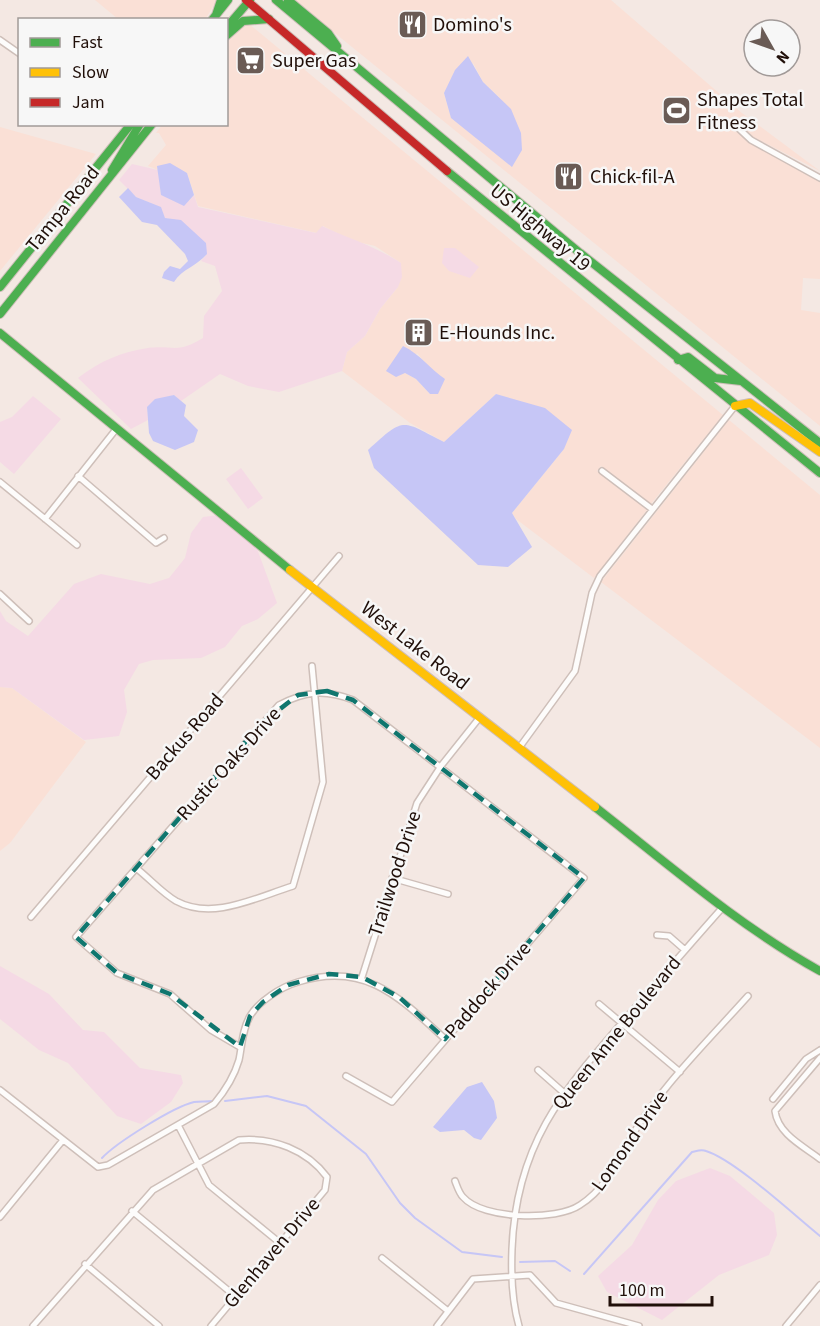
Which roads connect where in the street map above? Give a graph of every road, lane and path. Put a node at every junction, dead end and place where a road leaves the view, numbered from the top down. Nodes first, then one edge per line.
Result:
1 (221, 0) edge
2 (228, 0) edge
3 (276, 0) edge
4 (288, 0) edge
5 (248, 1) edge
6 (214, 17) edge
7 (269, 19) junction
8 (228, 26) edge
9 (228, 34) edge
10 (0, 40) edge
11 (18, 53) edge
12 (344, 55) junction
13 (735, 125) dead end
14 (129, 126) edge
15 (139, 126) edge
16 (150, 126) edge
17 (820, 177) edge
18 (107, 182) junction
19 (0, 287) edge
20 (0, 314) edge
21 (0, 333) edge
22 (678, 360) junction
23 (741, 381) junction
24 (735, 406) junction
25 (117, 428) junction
26 (820, 443) edge
27 (820, 452) edge
28 (602, 471) dead end
29 (820, 473) edge
30 (78, 476) junction
31 (0, 482) edge
32 (652, 510) junction
33 (45, 519) junction
34 (164, 538) dead end
35 (77, 545) dead end
36 (339, 556) dead end
37 (312, 588) junction
38 (0, 594) edge
39 (29, 621) dead end
40 (312, 666) dead end
41 (317, 693) junction
42 (480, 717) junction
43 (519, 748) junction
44 (441, 766) junction
45 (136, 868) junction
46 (392, 878) junction
47 (584, 878) joint
48 (448, 894) dead end
49 (723, 907) junction
50 (31, 917) dead end
51 (657, 935) dead end
52 (685, 950) junction
53 (820, 971) edge
54 (362, 977) junction
55 (748, 996) dead end
56 (599, 1004) dead end
57 (622, 1023) junction
58 (445, 1039) junction
59 (240, 1047) junction
60 (820, 1050) edge
61 (819, 1058) edge
62 (538, 1070) dead end
63 (680, 1072) junction
64 (346, 1076) dead end
65 (0, 1090) edge
66 (563, 1092) junction
67 (773, 1099) dead end
68 (178, 1125) junction
69 (63, 1140) junction
70 (820, 1159) edge
71 (199, 1163) junction
72 (455, 1181) dead end
73 (132, 1211) junction
74 (514, 1215) junction
75 (0, 1216) edge
76 (280, 1243) junction
77 (382, 1258) dead end
78 (85, 1264) junction
79 (512, 1275) junction
80 (820, 1285) edge
81 (235, 1296) junction
82 (448, 1311) junction
83 (33, 1326) edge
84 (159, 1326) edge
85 (211, 1326) edge
86 (437, 1326) edge
87 (519, 1326) edge
88 (639, 1326) edge
89 (786, 1326) edge

1 - 6 main road
2 - 6 main road
3 - 12 main road, US Highway 19
4 - 12 main road
5 - 7 main road, US Highway 19
5 - 8 main road
7 - 9 main road
7 - 22 main road, US Highway 19
10 - 11 street
12 - 23 main road, US Highway 19
13 - 17 street
14 - 19 main road, Tampa Road
15 - 18 main road
16 - 18 main road, Tampa Road
18 - 20 main road, Tampa Road
21 - 25 main road, West Lake Road
22 - 23 main road
22 - 24 main road, US Highway 19
23 - 26 main road, US Highway 19
24 - 27 main road
24 - 29 main road, US Highway 19
24 - 32 street
25 - 30 street
25 - 37 main road, West Lake Road
28 - 32 street
30 - 33 street
30 - 34 street
31 - 33 street
32 - 43 street
33 - 35 street
36 - 37 street, Backus Road
37 - 42 main road, West Lake Road
37 - 50 street, Backus Road
38 - 39 street
40 - 41 street
41 - 44 street, Rustic Oaks Drive
41 - 45 street, Rustic Oaks Drive
41 - 45 street
42 - 43 main road, West Lake Road
42 - 44 street, Trailwood Drive
43 - 49 main road, West Lake Road
44 - 46 street, Trailwood Drive
44 - 47 street, Rustic Oaks Drive
45 - 59 street, Rustic Oaks Drive
46 - 48 street
46 - 54 street, Trailwood Drive
47 - 58 street, Paddock Drive
49 - 52 street, Queen Anne Boulevard
49 - 53 main road, West Lake Road
51 - 52 street
52 - 57 street, Queen Anne Boulevard
54 - 58 street
54 - 59 street
55 - 63 street, Lomond Drive
56 - 57 street
57 - 63 street
57 - 66 street, Queen Anne Boulevard
58 - 64 street, Paddock Drive
59 - 68 street
60 - 67 street
61 - 70 street
62 - 66 street
63 - 74 street, Lomond Drive
65 - 69 street
66 - 74 street, Queen Anne Boulevard
68 - 69 street
68 - 71 street
69 - 75 street
71 - 73 street
71 - 76 street
71 - 76 street, Glenhaven Drive
72 - 74 street, Lomond Drive
73 - 78 street
73 - 81 street
74 - 79 street, Queen Anne Boulevard
76 - 81 street, Glenhaven Drive
77 - 82 street
78 - 83 street
78 - 84 street
79 - 82 street
79 - 87 street, Queen Anne Boulevard
79 - 88 street
80 - 89 street
81 - 85 street, Glenhaven Drive
82 - 86 street

